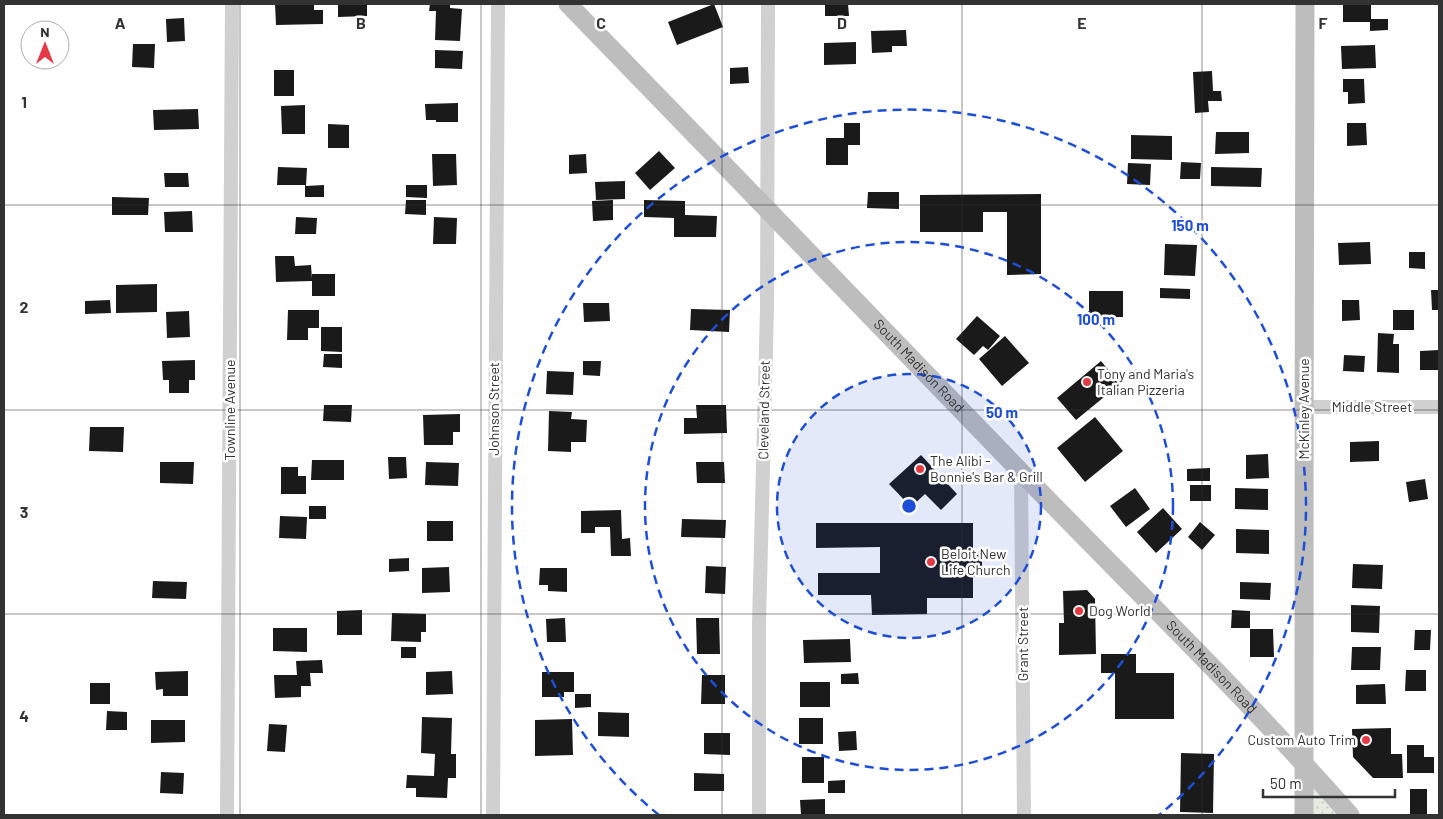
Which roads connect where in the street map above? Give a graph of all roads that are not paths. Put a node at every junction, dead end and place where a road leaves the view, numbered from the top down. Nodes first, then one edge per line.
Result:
1 (232, 4) edge
2 (498, 4) edge
3 (568, 4) edge
4 (768, 4) edge
5 (1305, 4) edge
6 (767, 209) junction
7 (1304, 407) junction
8 (1439, 407) edge
9 (1021, 472) junction
10 (1304, 763) junction
11 (227, 815) edge
12 (493, 815) edge
13 (759, 815) edge
14 (1024, 815) edge
15 (1304, 815) edge
16 (1350, 815) edge

1 - 11 street, Townline Avenue
2 - 12 street, Johnson Street
3 - 6 main road, South Madison Road
4 - 6 street, Cleveland Street
5 - 7 main road, McKinley Avenue
6 - 9 main road, South Madison Road
6 - 13 street, Cleveland Street
7 - 8 street, Middle Street
7 - 10 main road, McKinley Avenue
9 - 10 main road, South Madison Road
9 - 14 street, Grant Street
10 - 15 main road, McKinley Avenue
10 - 16 main road, South Madison Road

